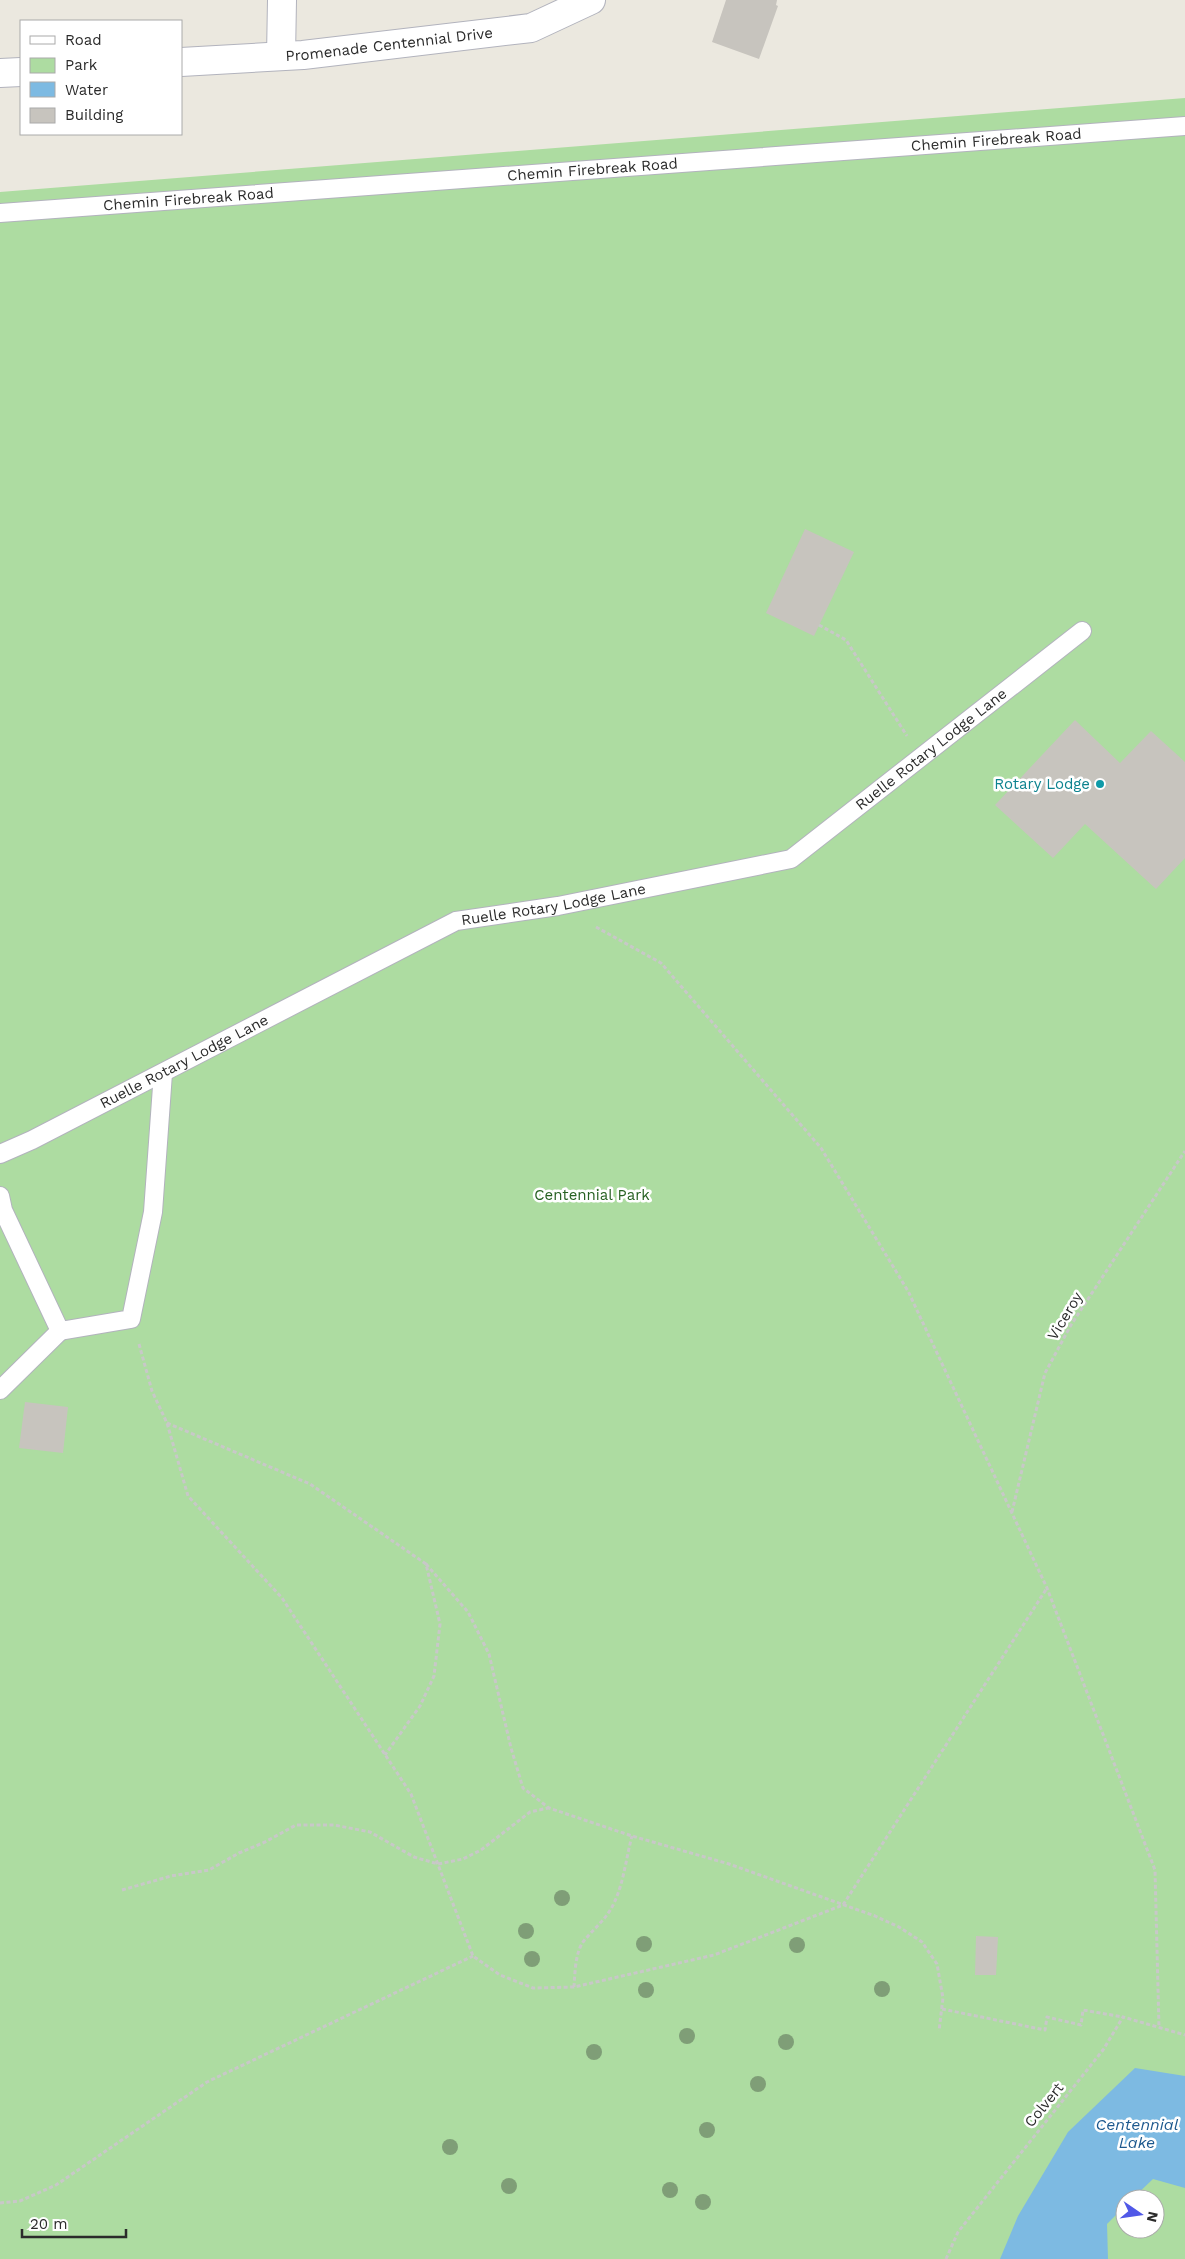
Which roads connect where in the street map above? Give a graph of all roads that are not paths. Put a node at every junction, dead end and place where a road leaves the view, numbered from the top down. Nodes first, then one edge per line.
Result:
1 (282, 0) edge
2 (591, 0) edge
3 (282, 56) junction
4 (182, 62) edge
5 (20, 72) edge
6 (0, 73) edge
7 (1185, 126) edge
8 (0, 214) edge
9 (1082, 631) dead end
10 (162, 1073) junction
11 (0, 1154) edge
12 (0, 1196) edge
13 (60, 1331) junction
14 (0, 1390) edge

1 - 3 street
2 - 3 street, Promenade Centennial Drive
3 - 4 street, Promenade Centennial Drive
5 - 6 street
7 - 8 lane, Chemin Firebreak Road
9 - 10 lane, Ruelle Rotary Lodge Lane
10 - 11 lane, Ruelle Rotary Lodge Lane
10 - 13 lane
12 - 13 lane
13 - 14 lane

